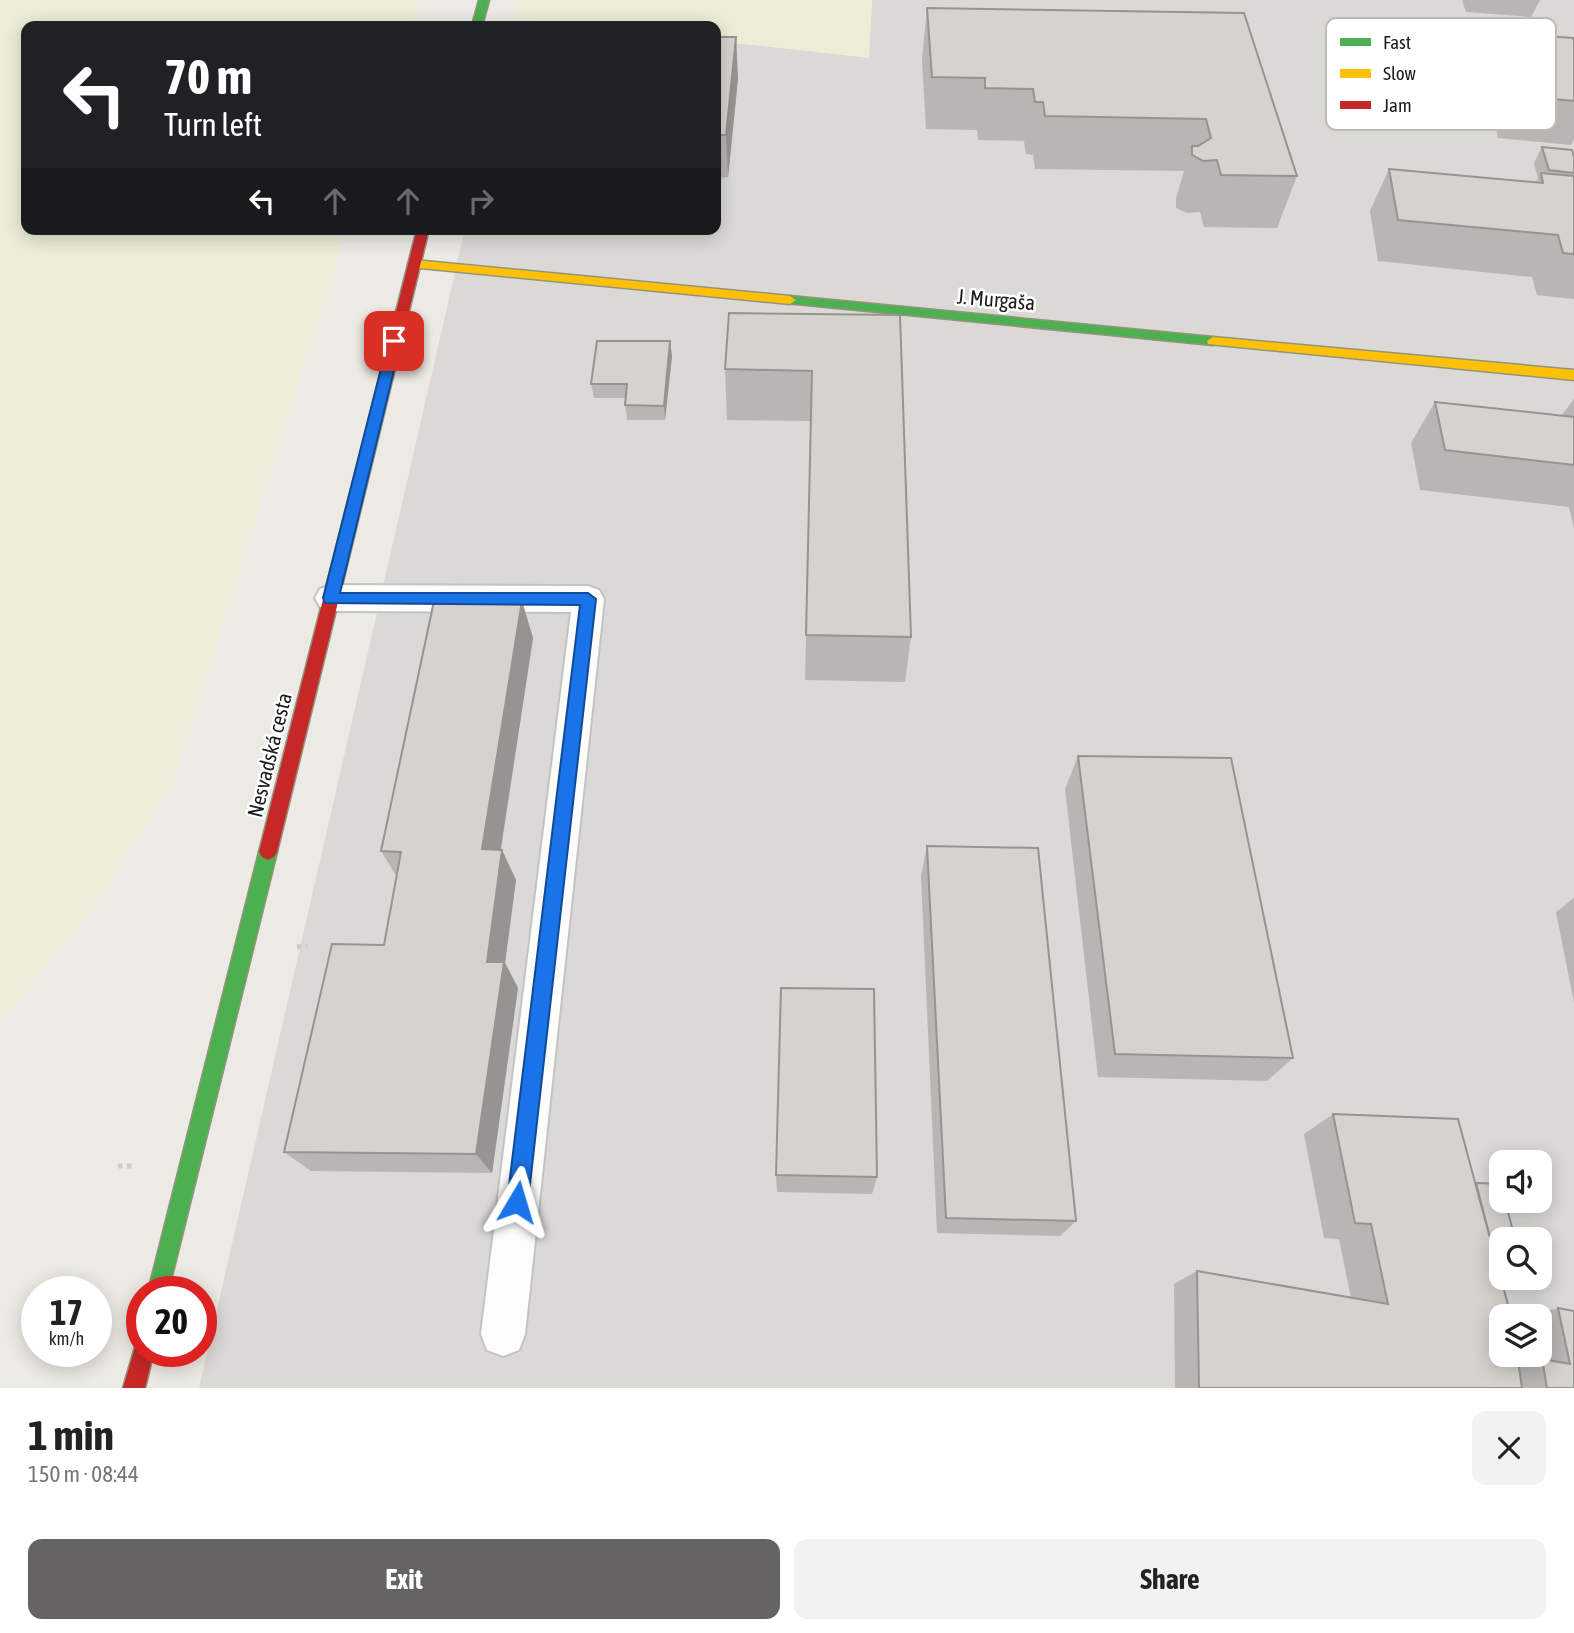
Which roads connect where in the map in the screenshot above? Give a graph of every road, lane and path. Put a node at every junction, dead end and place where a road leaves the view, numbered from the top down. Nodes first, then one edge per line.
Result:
1 (484, 0) edge
2 (478, 21) edge
3 (421, 235) edge
4 (414, 264) junction
5 (1574, 375) edge
6 (331, 598) junction
7 (162, 1276) edge
8 (503, 1334) dead end
9 (139, 1367) edge
10 (134, 1388) edge

1 - 2 street
3 - 4 street, Nesvadská cesta
4 - 5 street, J. Murgaša
4 - 6 street, Nesvadská cesta
6 - 7 street, Nesvadská cesta
6 - 8 lane
9 - 10 street

